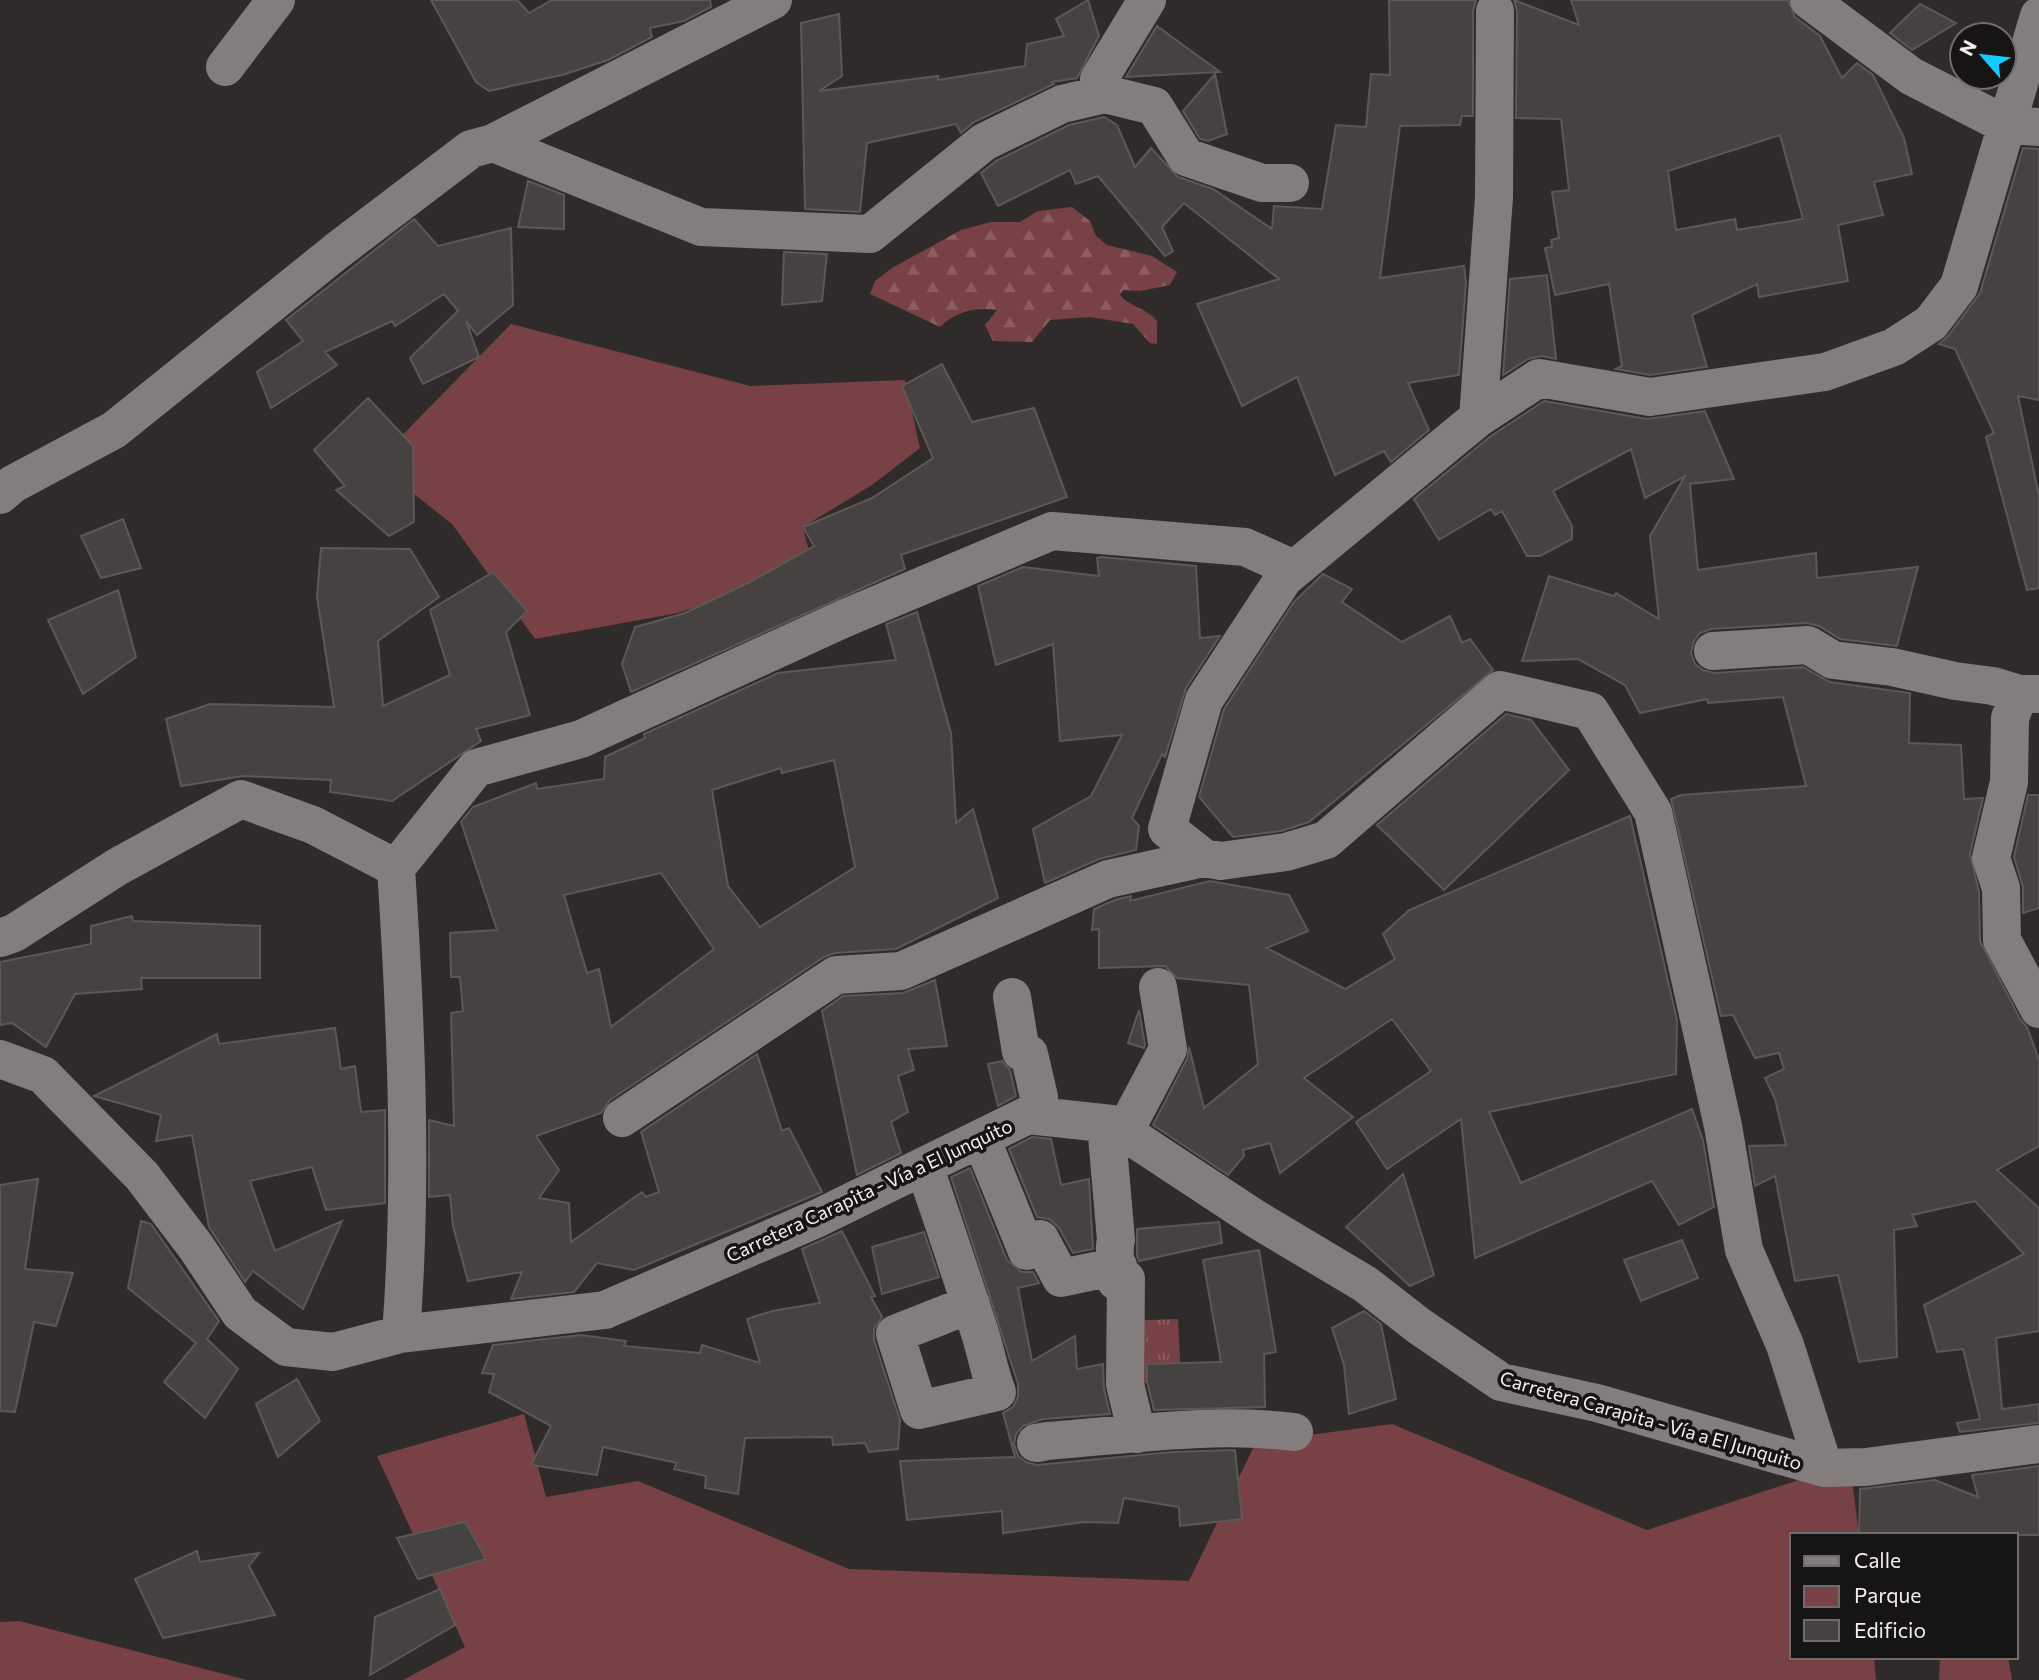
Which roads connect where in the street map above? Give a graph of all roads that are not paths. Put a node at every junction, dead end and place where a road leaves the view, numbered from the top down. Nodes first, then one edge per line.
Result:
1 (276, 0) edge
2 (1147, 0) edge
3 (1808, 0) edge
4 (762, 2) edge
5 (1495, 11) dead end
6 (2039, 16) edge
7 (225, 67) dead end
8 (1105, 94) junction
9 (2022, 126) edge
10 (493, 143) junction
11 (1290, 183) dead end
12 (1478, 418) junction
13 (0, 495) edge
14 (1284, 578) junction
15 (1713, 651) dead end
16 (2029, 694) edge
17 (1204, 859) junction
18 (396, 868) junction
19 (0, 938) edge
20 (1158, 987) dead end
21 (1012, 997) dead end
22 (2039, 1009) edge
23 (0, 1059) edge
24 (1040, 1116) junction
25 (622, 1118) dead end
26 (1115, 1128) junction
27 (981, 1138) junction
28 (925, 1166) junction
29 (1118, 1266) junction
30 (971, 1304) dead end
31 (401, 1334) junction
32 (1294, 1432) dead end
33 (1137, 1434) junction
34 (1047, 1441) dead end
35 (2039, 1444) edge
36 (1824, 1468) junction

1 - 7 street
2 - 8 street
3 - 9 street
4 - 10 street
5 - 12 street
6 - 9 street
8 - 10 street
8 - 11 street
9 - 12 street
10 - 13 street
12 - 14 street
14 - 17 street
14 - 18 street
15 - 16 street
16 - 22 street
17 - 25 street
17 - 36 street
18 - 19 street
18 - 31 street
20 - 26 street
21 - 24 street
23 - 31 street, Carretera Carapita - Vía a El Junquito
24 - 26 street, Carretera Carapita - Vía a El Junquito
24 - 27 street, Carretera Carapita - Vía a El Junquito
26 - 29 street
26 - 36 street, Carretera Carapita - Vía a El Junquito
27 - 28 street, Carretera Carapita - Vía a El Junquito
27 - 29 street
28 - 30 street
28 - 31 street, Carretera Carapita - Vía a El Junquito
29 - 33 street
32 - 33 street
33 - 34 street
35 - 36 street, Carretera Carapita - Vía a El Junquito

